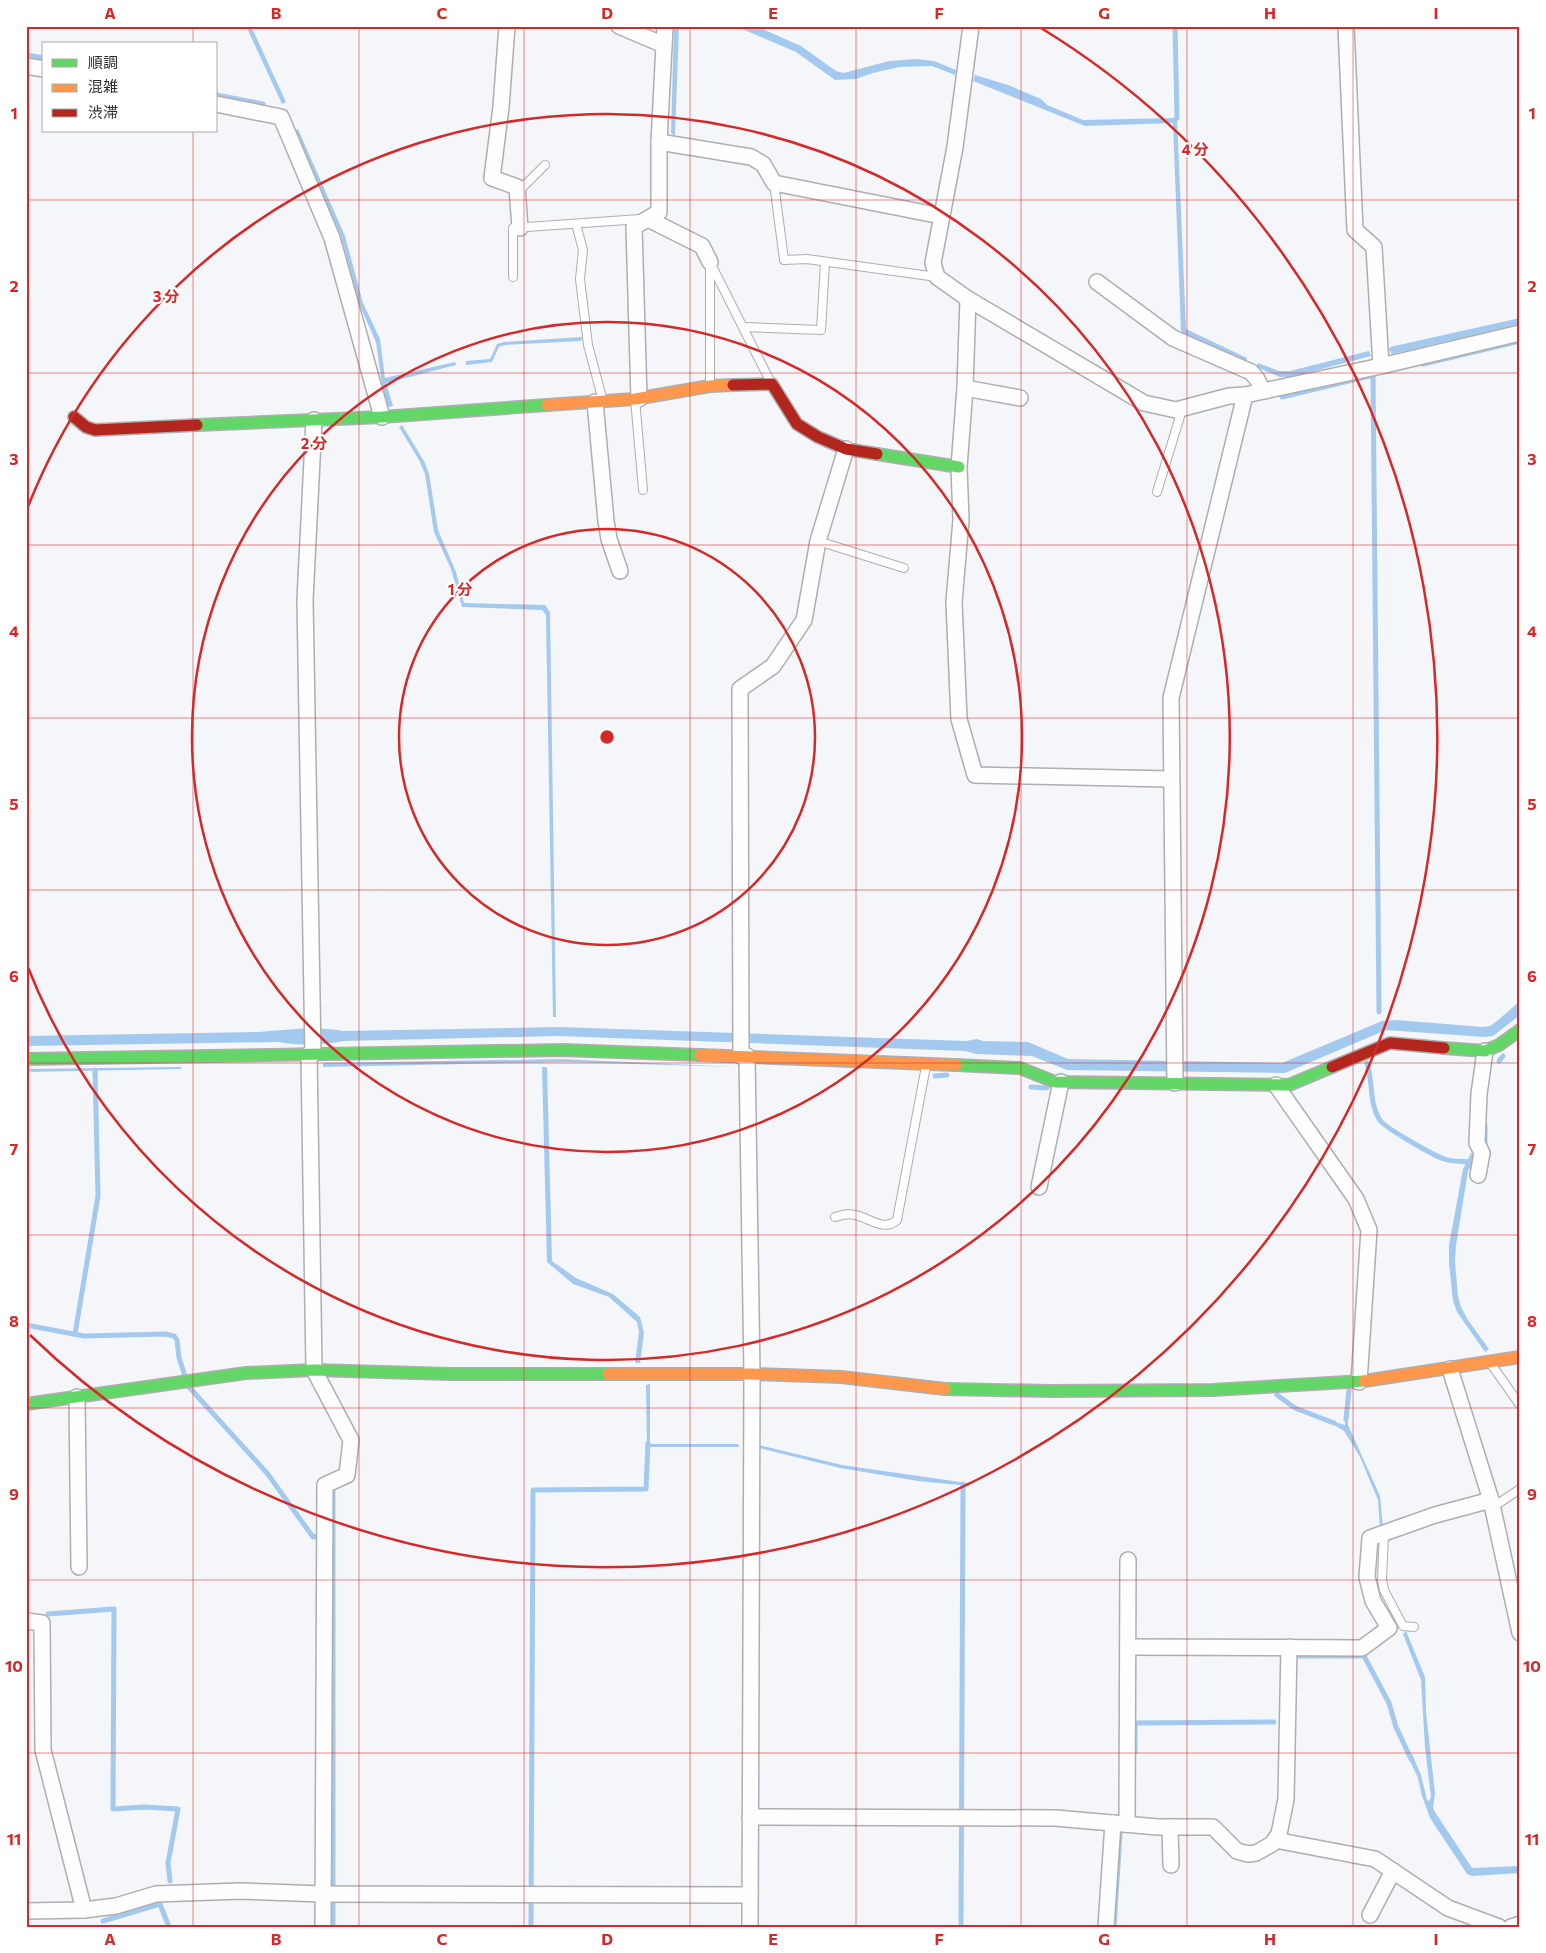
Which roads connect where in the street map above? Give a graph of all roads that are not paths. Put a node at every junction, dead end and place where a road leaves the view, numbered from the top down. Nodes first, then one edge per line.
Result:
1 (507, 26) edge
2 (619, 26) edge
3 (665, 26) edge
4 (972, 26) edge
5 (1346, 26) edge
6 (664, 45) junction
7 (26, 66) edge
8 (42, 69) edge
9 (218, 104) edge
10 (659, 142) junction
11 (545, 165) dead end
12 (774, 183) junction
13 (518, 192) junction
14 (941, 216) junction
15 (648, 218) junction
16 (576, 224) junction
17 (520, 228) junction
18 (710, 262) junction
19 (825, 262) junction
20 (514, 277) dead end
21 (937, 277) junction
22 (1097, 282) dead end
23 (968, 299) junction
24 (744, 327) junction
25 (1520, 333) edge
26 (1381, 366) junction
27 (772, 384) junction
28 (710, 386) junction
29 (965, 388) junction
30 (1262, 391) junction
31 (1245, 394) junction
32 (1020, 398) dead end
33 (637, 399) junction
34 (599, 401) junction
35 (1181, 408) junction
36 (74, 417) dead end
37 (382, 417) junction
38 (314, 420) junction
39 (846, 449) junction
40 (959, 467) junction
41 (643, 490) dead end
42 (1157, 492) dead end
43 (818, 541) junction
44 (904, 568) dead end
45 (620, 570) dead end
46 (1170, 779) junction
47 (1520, 1030) edge
48 (311, 1051) junction
49 (1485, 1051) junction
50 (744, 1056) junction
51 (26, 1059) edge
52 (926, 1064) junction
53 (1175, 1078) junction
54 (1061, 1082) junction
55 (1276, 1084) junction
56 (1478, 1175) dead end
57 (1039, 1187) dead end
58 (835, 1217) dead end
59 (1520, 1357) edge
60 (1490, 1362) junction
61 (1450, 1369) junction
62 (314, 1370) junction
63 (752, 1374) junction
64 (1359, 1382) junction
65 (77, 1397) junction
66 (26, 1404) edge
67 (1520, 1405) edge
68 (1520, 1489) edge
69 (1492, 1504) junction
70 (1384, 1534) junction
71 (1128, 1560) dead end
72 (79, 1567) dead end
73 (26, 1622) edge
74 (1414, 1627) dead end
75 (1520, 1633) edge
76 (1128, 1647) junction
77 (1289, 1648) junction
78 (750, 1817) junction
79 (1120, 1824) junction
80 (1170, 1827) junction
81 (1275, 1840) junction
82 (1171, 1865) dead end
83 (1394, 1871) junction
84 (323, 1894) junction
85 (750, 1895) junction
86 (84, 1910) junction
87 (26, 1911) edge
88 (1370, 1915) dead end
89 (1520, 1924) edge
90 (323, 1927) edge
91 (750, 1927) edge
92 (1106, 1927) edge
93 (1499, 1927) edge
94 (1511, 1927) edge

1 - 13 street
2 - 6 street
3 - 6 street
4 - 14 street
5 - 26 street
6 - 10 street
7 - 8 street
9 - 37 street
10 - 12 street
10 - 15 street
11 - 13 lane
12 - 14 street
12 - 19 lane
13 - 17 street
14 - 21 street
15 - 16 lane
15 - 18 street
15 - 33 street
16 - 17 lane
16 - 34 lane
17 - 20 lane
18 - 24 lane
18 - 28 lane
19 - 21 lane
19 - 24 lane
21 - 23 street
22 - 30 street
23 - 29 street
23 - 35 street
24 - 27 lane
25 - 26 street
26 - 30 street
27 - 28 street
27 - 39 street
28 - 33 street
29 - 32 street
29 - 40 street
30 - 31 street
31 - 35 street
31 - 46 street
33 - 34 street
33 - 41 lane
34 - 37 street
34 - 45 street
35 - 42 lane
36 - 38 street
37 - 38 street
38 - 48 street
39 - 40 street
39 - 43 street
40 - 46 street
43 - 44 lane
43 - 50 street
46 - 53 street
47 - 49 street
48 - 50 street
48 - 51 street
48 - 62 street
49 - 55 street
49 - 56 street
50 - 52 street
50 - 63 street
52 - 54 street
52 - 58 lane
53 - 54 street
53 - 55 street
54 - 57 street
55 - 64 street
59 - 60 street
60 - 61 street
60 - 67 lane
61 - 64 street
61 - 69 street
62 - 63 street
62 - 65 street
62 - 84 street
63 - 64 street
63 - 78 street
65 - 66 street
65 - 72 street
68 - 69 lane
69 - 70 street
69 - 75 street
70 - 74 lane
70 - 77 street
71 - 76 street
73 - 86 street
76 - 77 street
76 - 79 street
77 - 81 street
78 - 79 street
78 - 85 street
79 - 80 street
79 - 92 street
80 - 81 street
80 - 82 street
81 - 83 street
83 - 88 street
83 - 93 street
84 - 85 street
84 - 86 street
84 - 90 street
85 - 91 street
86 - 87 street
89 - 94 street

